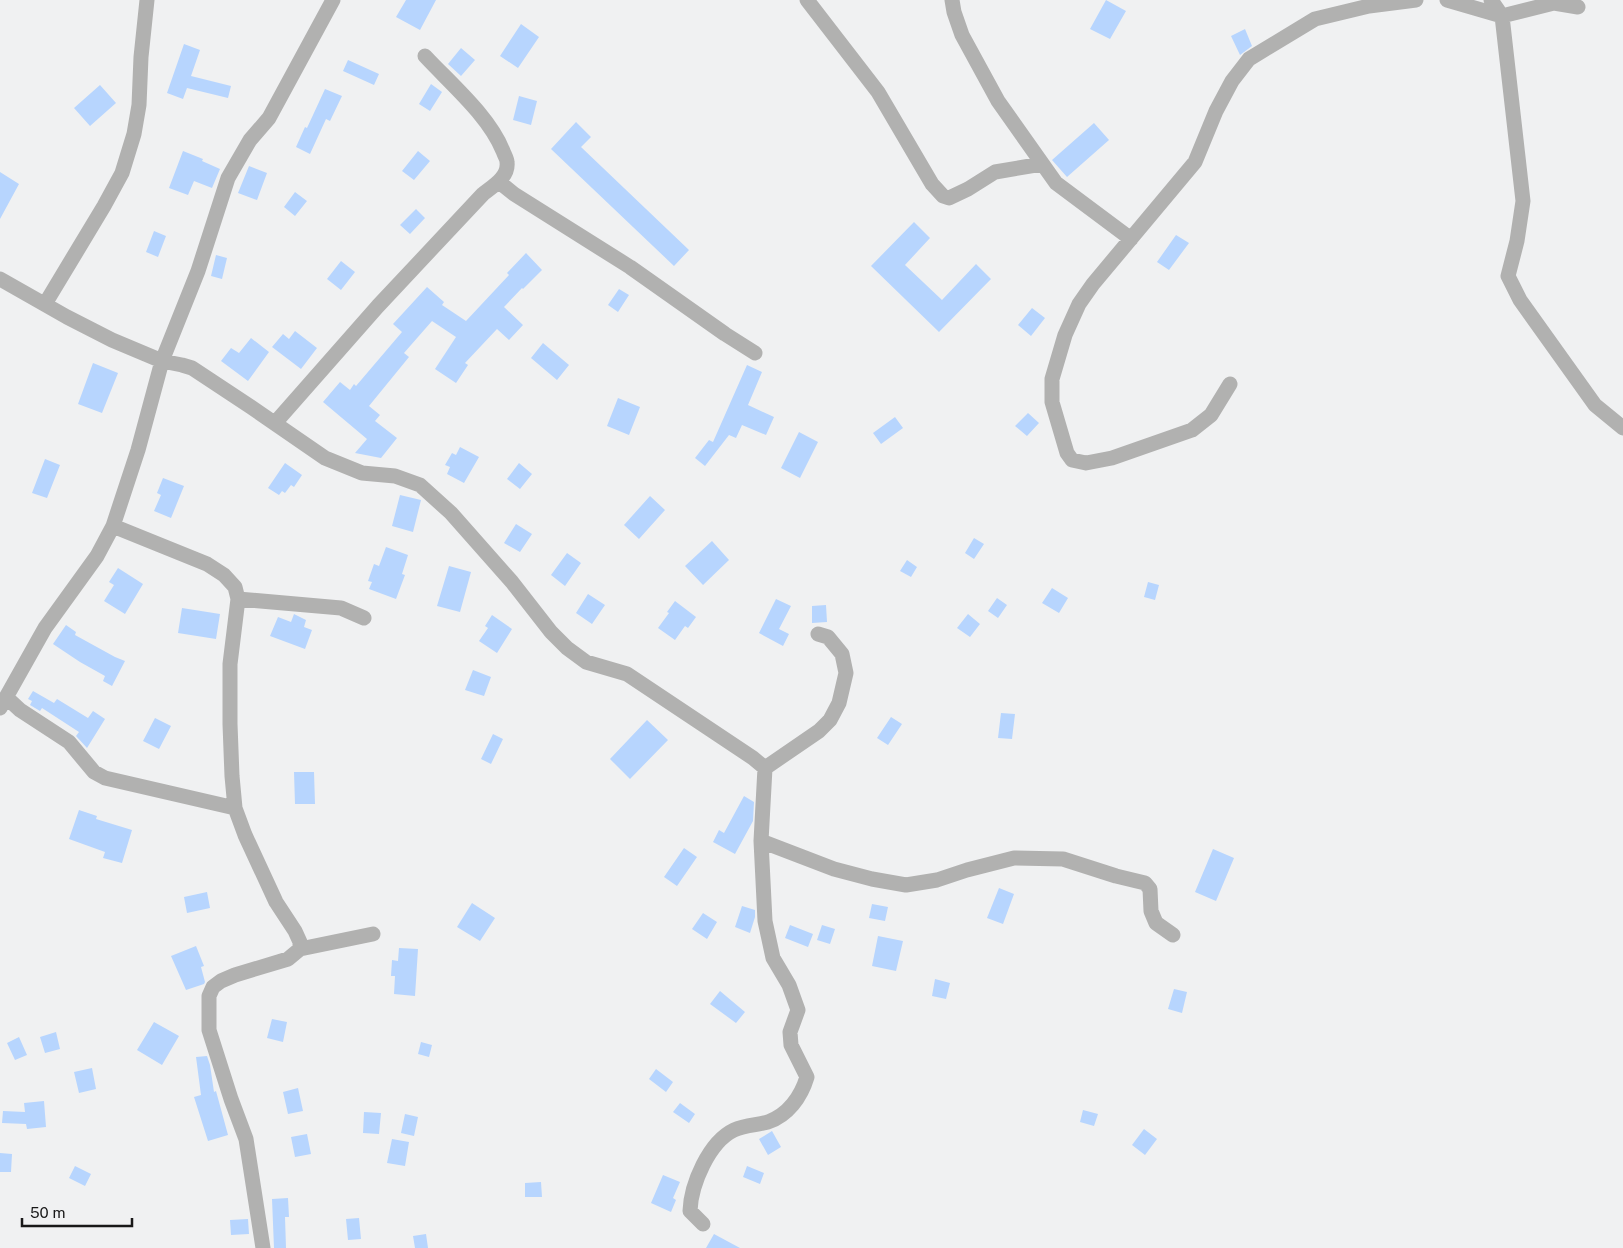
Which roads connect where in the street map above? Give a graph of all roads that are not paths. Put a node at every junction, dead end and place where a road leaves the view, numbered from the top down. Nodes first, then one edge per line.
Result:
1 (147, 0) edge
2 (333, 0) edge
3 (807, 0) edge
4 (952, 0) edge
5 (1416, 0) edge
6 (1447, 0) edge
7 (1492, 0) edge
8 (1578, 7) dead end
9 (1502, 16) junction
10 (425, 56) dead end
11 (1042, 164) junction
12 (499, 182) junction
13 (1131, 239) junction
14 (0, 279) edge
15 (45, 304) junction
16 (755, 353) dead end
17 (162, 361) junction
18 (1230, 384) dead end
19 (275, 423) junction
20 (1623, 428) edge
21 (113, 526) junction
22 (238, 599) junction
23 (364, 618) dead end
24 (818, 634) dead end
25 (3, 702) edge
26 (765, 768) junction
27 (235, 808) junction
28 (761, 841) junction
29 (373, 934) dead end
30 (1173, 935) dead end
31 (300, 949) junction
32 (703, 1224) dead end
33 (263, 1248) edge

1 - 15 street
2 - 17 street
3 - 11 street
4 - 11 street
5 - 13 street
6 - 9 street
7 - 9 street
8 - 9 street
9 - 20 street
10 - 12 street
11 - 13 street
12 - 16 street
12 - 19 street
13 - 18 street
14 - 15 street
15 - 17 street
17 - 19 street
17 - 21 street
19 - 26 street
21 - 22 street
21 - 25 street
22 - 23 street
22 - 27 street
24 - 26 street
25 - 27 street
26 - 28 street
27 - 31 street
28 - 30 street
28 - 32 street
29 - 31 street
31 - 33 street

